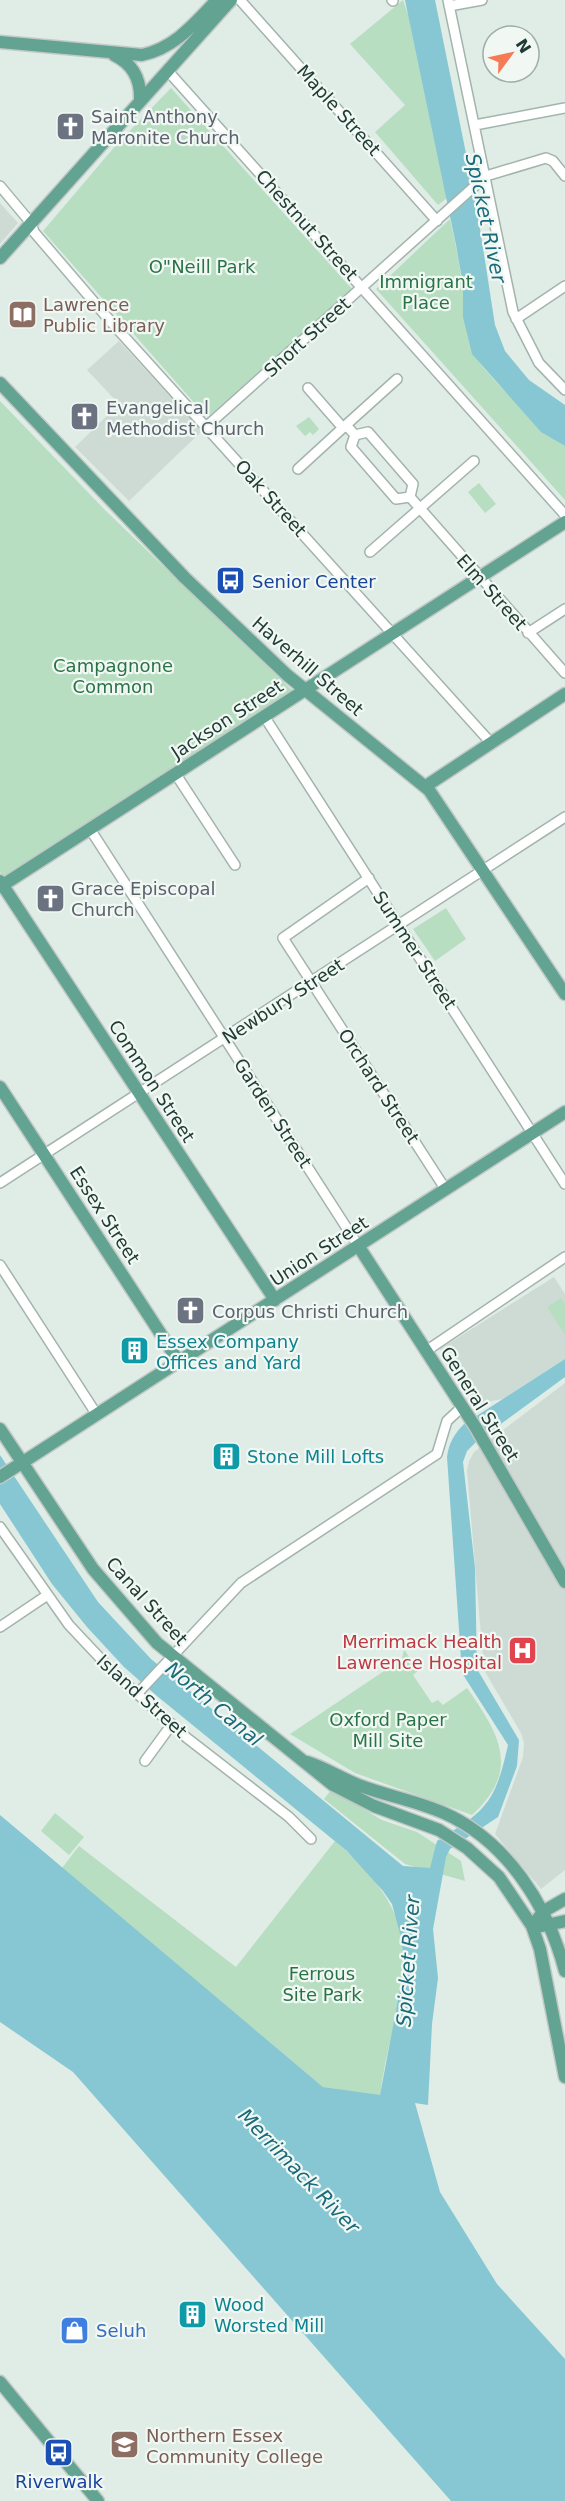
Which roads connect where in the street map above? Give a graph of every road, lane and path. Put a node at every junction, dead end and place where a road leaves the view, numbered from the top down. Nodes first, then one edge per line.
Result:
1 (217, 0) edge
2 (231, 0) edge
3 (240, 0) edge
4 (482, 0) edge
5 (448, 3) edge
6 (0, 42) edge
7 (109, 53) junction
8 (167, 70) junction
9 (140, 100) junction
10 (565, 108) edge
11 (475, 125) junction
12 (486, 176) junction
13 (565, 176) edge
14 (0, 186) edge
15 (437, 221) junction
16 (31, 223) junction
17 (0, 258) edge
18 (565, 286) edge
19 (363, 287) junction
20 (516, 318) junction
21 (397, 379) dead end
22 (0, 383) edge
23 (308, 388) dead end
24 (565, 390) edge
25 (207, 426) junction
26 (345, 426) junction
27 (355, 435) junction
28 (474, 461) dead end
29 (298, 469) dead end
30 (410, 497) junction
31 (420, 509) junction
32 (565, 515) edge
33 (565, 522) edge
34 (370, 552) dead end
35 (479, 578) junction
36 (565, 609) edge
37 (528, 633) junction
38 (393, 634) junction
39 (565, 673) edge
40 (305, 690) junction
41 (565, 694) edge
42 (264, 716) junction
43 (491, 743) junction
44 (175, 773) junction
45 (426, 786) junction
46 (565, 817) edge
47 (90, 829) junction
48 (235, 865) dead end
49 (484, 870) junction
50 (369, 878) junction
51 (1, 884) edge
52 (400, 926) junction
53 (311, 983) junction
54 (565, 994) edge
55 (224, 1039) junction
56 (0, 1087) edge
57 (139, 1094) junction
58 (565, 1112) edge
59 (533, 1133) junction
60 (44, 1155) junction
61 (0, 1183) edge
62 (565, 1184) edge
63 (446, 1190) junction
64 (358, 1247) junction
65 (565, 1257) edge
66 (0, 1265) edge
67 (275, 1300) junction
68 (426, 1351) junction
69 (179, 1362) junction
70 (464, 1410) junction
71 (97, 1415) junction
72 (0, 1429) edge
73 (17, 1466) junction
74 (0, 1478) edge
75 (0, 1527) edge
76 (565, 1582) edge
77 (46, 1596) junction
78 (0, 1627) edge
79 (171, 1655) junction
80 (140, 1690) junction
81 (172, 1724) junction
82 (145, 1761) dead end
83 (306, 1761) junction
84 (311, 1839) dead end
85 (565, 1899) edge
86 (544, 1911) junction
87 (565, 1921) edge
88 (532, 1926) junction
89 (550, 1926) junction
90 (565, 1971) edge
91 (565, 2077) edge
92 (0, 2382) edge
93 (98, 2501) edge

1 - 7 main road
2 - 8 main road
3 - 15 street, Maple Street
4 - 5 street
5 - 11 street
6 - 7 main road
7 - 9 main road
8 - 9 main road
8 - 19 street, Chestnut Street
9 - 16 main road
10 - 11 street
11 - 12 street
12 - 13 street
12 - 15 street, Short Street
12 - 20 street
14 - 16 street, Oak Street
15 - 19 street, Short Street
16 - 17 main road
16 - 25 street, Oak Street
18 - 20 street
19 - 25 street, Short Street
19 - 32 street, Chestnut Street
20 - 24 street
21 - 26 street
22 - 40 main road, Haverhill Street
23 - 26 street
25 - 38 street, Oak Street
26 - 27 street
26 - 29 street
27 - 30 street
27 - 30 street
28 - 31 street
30 - 31 street, Elm Street
31 - 34 street
31 - 35 street, Elm Street
33 - 35 main road, Jackson Street
35 - 37 street, Elm Street
35 - 38 main road, Jackson Street
36 - 37 street
37 - 39 street, Elm Street
38 - 40 main road, Jackson Street
38 - 43 street, Oak Street
40 - 42 main road, Jackson Street
40 - 45 main road, Haverhill Street
41 - 43 main road
42 - 44 main road, Jackson Street
42 - 50 street, Summer Street
43 - 45 main road
44 - 47 main road, Jackson Street
44 - 48 street
45 - 49 main road, Haverhill Street
46 - 49 street, Newbury Street
47 - 51 main road, Jackson Street
47 - 55 street, Garden Street
49 - 52 street, Newbury Street
49 - 54 main road, Haverhill Street
50 - 52 street, Summer Street
50 - 53 street, Orchard Street
51 - 57 main road, Common Street
52 - 53 street, Newbury Street
52 - 59 street, Summer Street
53 - 55 street, Newbury Street
53 - 63 street, Orchard Street
55 - 57 street, Newbury Street
55 - 64 street, Garden Street
56 - 60 main road, Essex Street
57 - 60 street, Newbury Street
57 - 67 main road, Common Street
58 - 59 main road, Union Street
59 - 62 street, Summer Street
59 - 63 main road, Union Street
60 - 61 street, Newbury Street
60 - 69 main road, Essex Street
63 - 64 main road, Union Street
64 - 67 main road, Union Street
64 - 68 main road, General Street
65 - 68 street
66 - 71 street
67 - 69 main road, Union Street
68 - 70 main road, General Street
69 - 71 main road, Union Street
70 - 76 main road, General Street
70 - 79 street
71 - 73 main road, Union Street
72 - 73 main road, Canal Street
73 - 74 main road, Union Street
73 - 79 main road, Canal Street
75 - 77 street, Island Street
77 - 78 street
77 - 80 street, Island Street
79 - 80 street
79 - 83 main road, Canal Street
80 - 81 street, Island Street
81 - 82 street
81 - 84 street, Island Street
83 - 86 main road, Canal Street
83 - 88 main road, Canal Street
85 - 86 main road
86 - 88 main road
86 - 89 main road, Canal Street
87 - 89 main road
88 - 89 main road
88 - 91 main road, Canal Street
89 - 90 main road, Canal Street
92 - 93 main road

